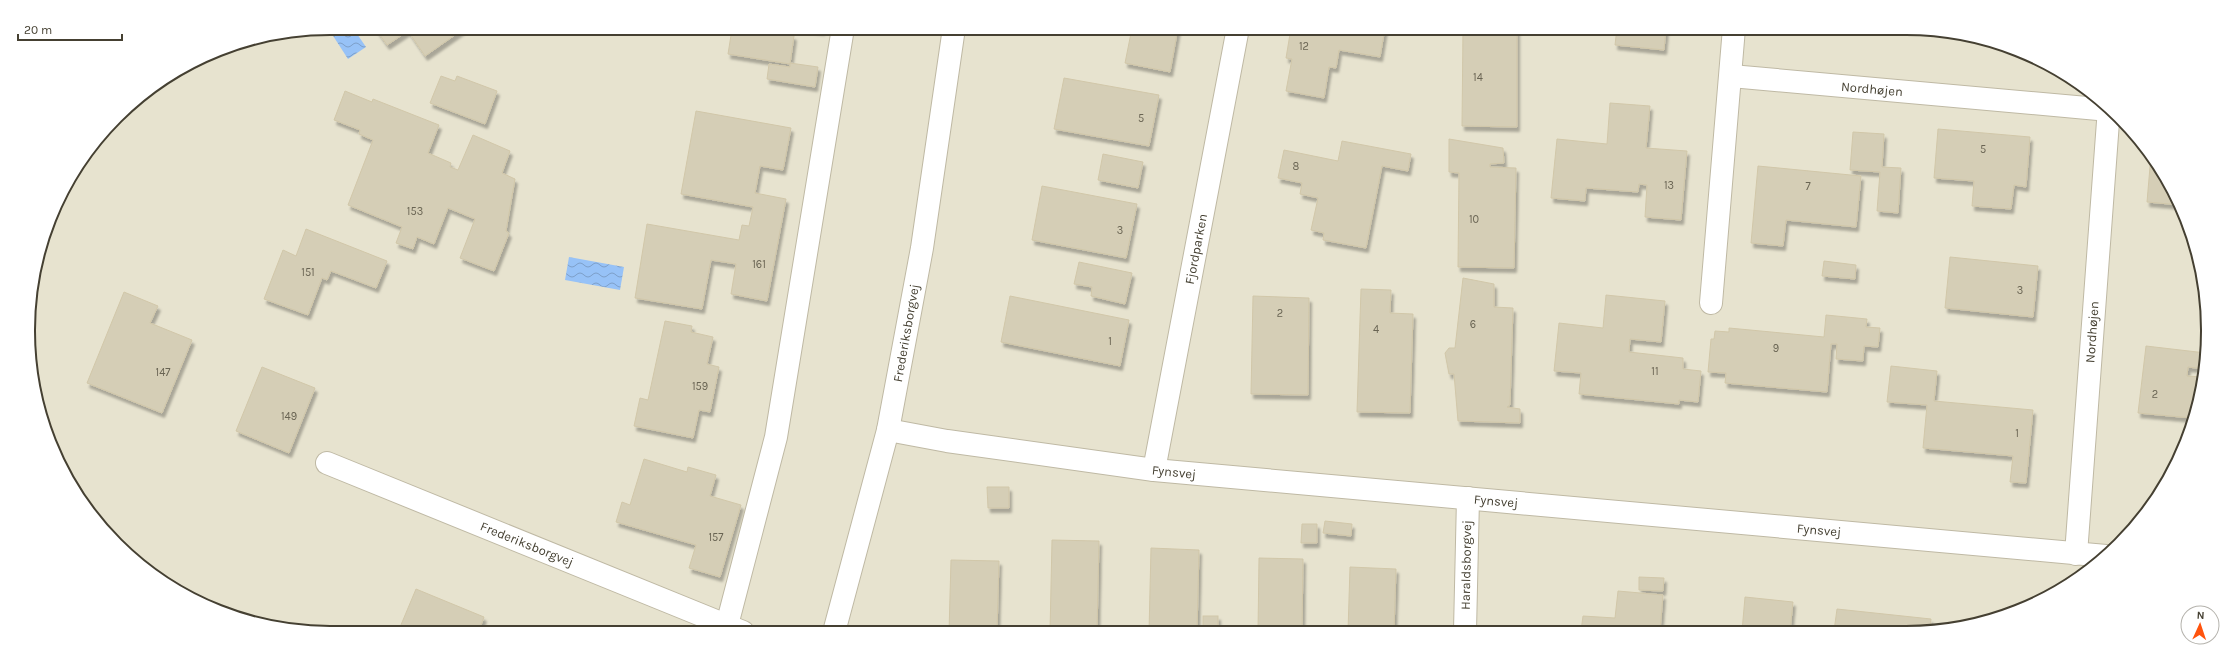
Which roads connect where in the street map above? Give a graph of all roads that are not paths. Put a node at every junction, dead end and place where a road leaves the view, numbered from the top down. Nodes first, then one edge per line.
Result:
1 (842, 35) edge
2 (953, 35) edge
3 (1237, 35) edge
4 (1734, 35) edge
5 (1731, 76) junction
6 (2100, 108) edge
7 (2108, 116) edge
8 (1711, 303) dead end
9 (888, 430) junction
10 (327, 463) dead end
11 (1154, 470) junction
12 (1468, 498) junction
13 (2076, 554) junction
14 (2097, 555) edge
15 (728, 626) edge
16 (736, 626) edge
17 (836, 626) edge
18 (1465, 626) edge

1 - 16 street, Frederiksborgvej
2 - 9 street, Frederiksborgvej
3 - 11 street, Fjordparken
4 - 5 street
5 - 6 street, Nordhøjen
5 - 8 street
7 - 13 street, Nordhøjen
9 - 11 street, Fynsvej
9 - 17 street, Frederiksborgvej
10 - 15 street, Frederiksborgvej
11 - 12 street, Fynsvej
12 - 13 street, Fynsvej
12 - 18 street, Haraldsborgvej
13 - 14 street, Fynsvej

